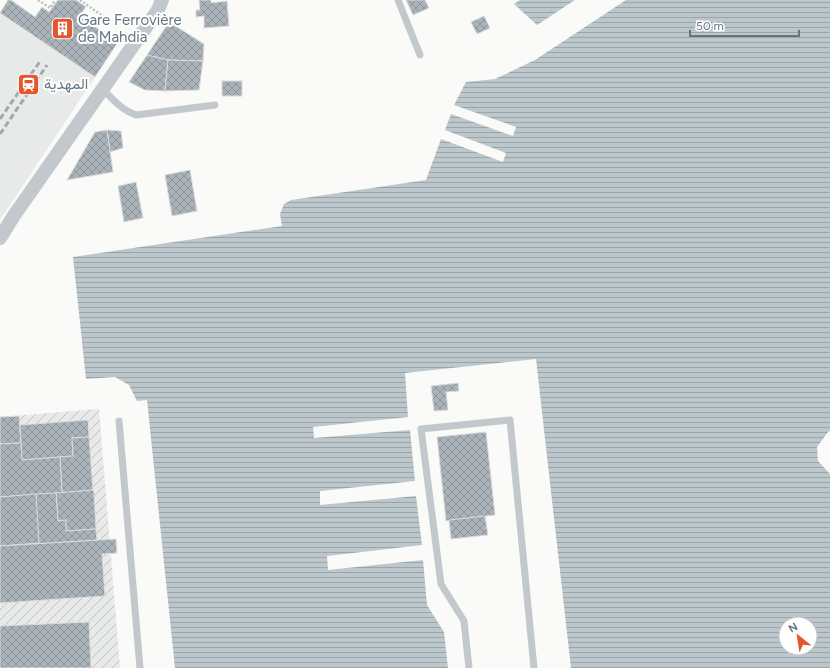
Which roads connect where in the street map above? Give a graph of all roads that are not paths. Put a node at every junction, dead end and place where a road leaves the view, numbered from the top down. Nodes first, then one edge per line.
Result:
1 (162, 0) edge
2 (398, 0) edge
3 (420, 55) dead end
4 (103, 89) junction
5 (215, 106) dead end
6 (0, 238) edge
7 (119, 421) dead end
8 (140, 668) edge
9 (469, 668) edge
10 (534, 668) edge

1 - 4 street
2 - 3 lane
4 - 5 lane
4 - 6 street
7 - 8 lane
9 - 10 lane

